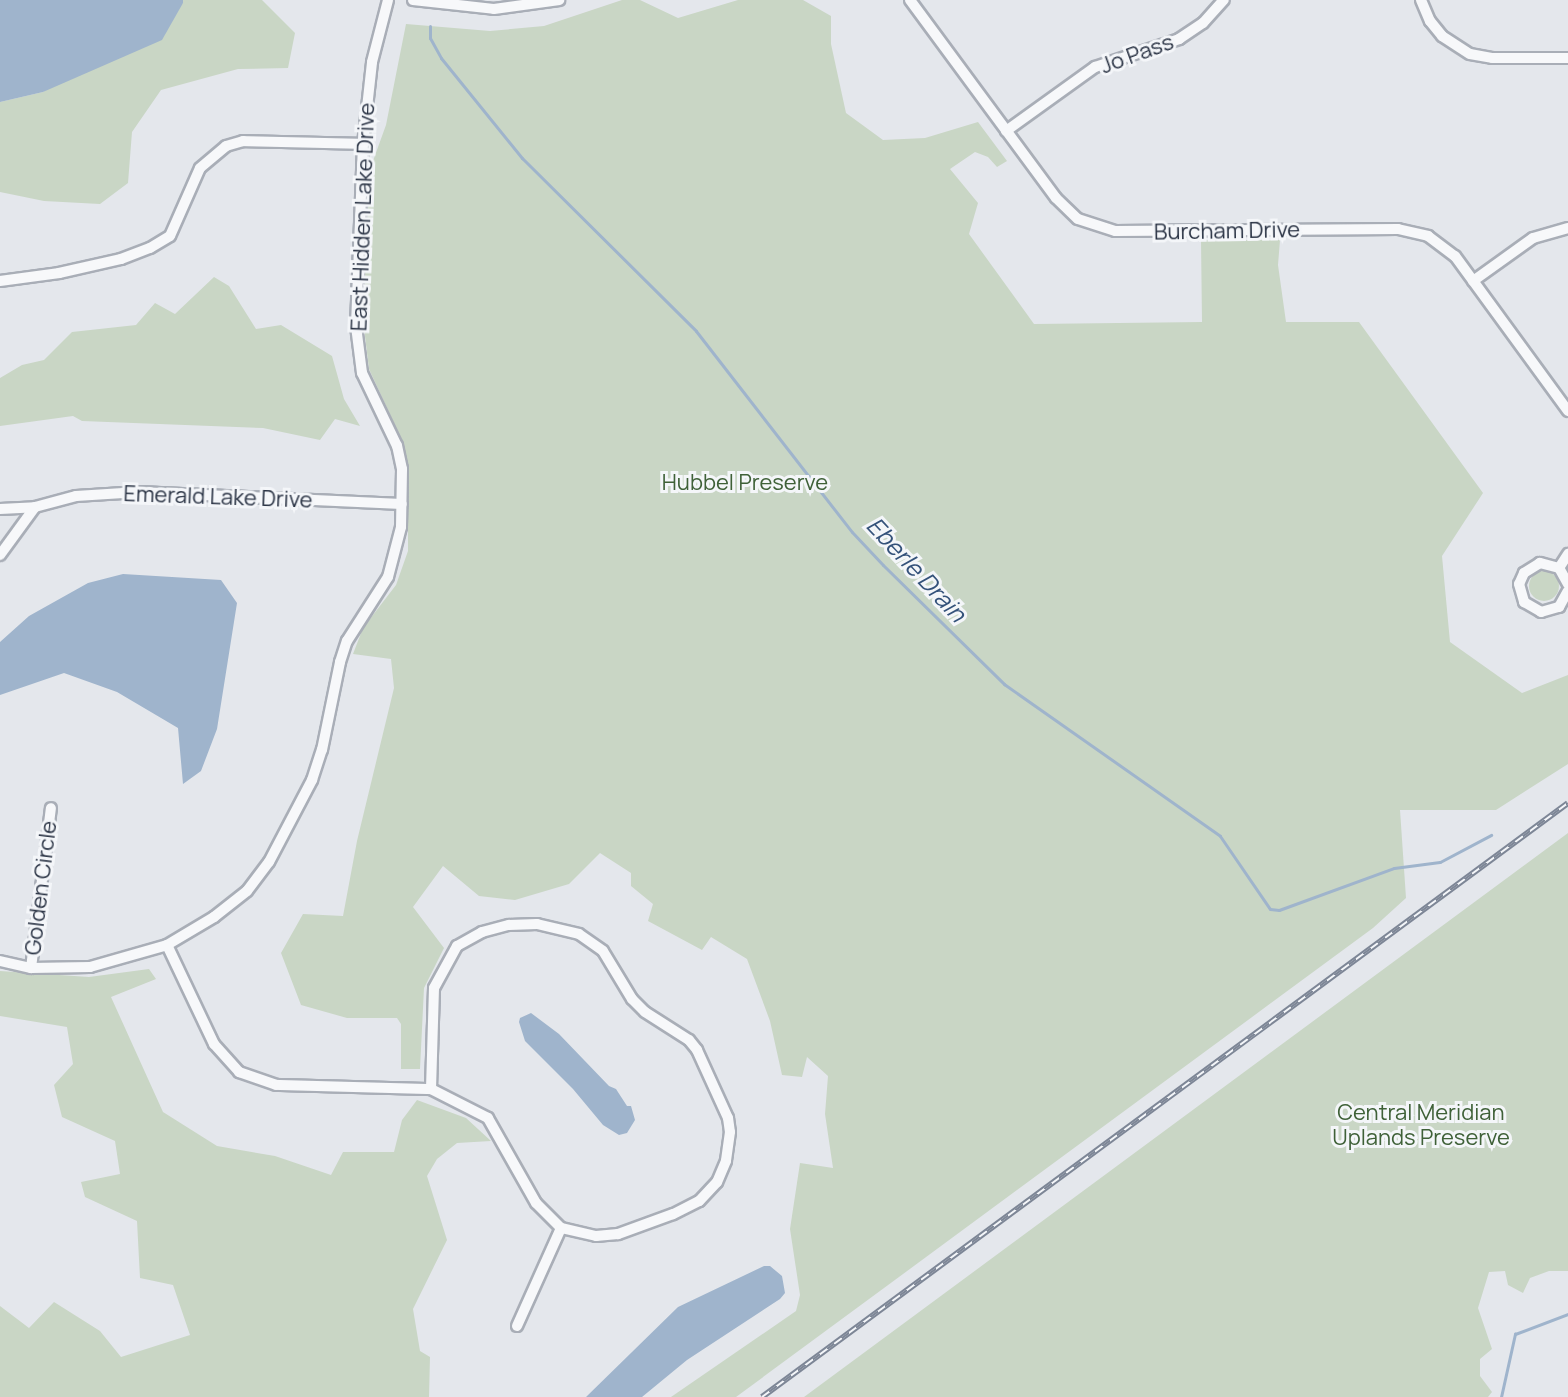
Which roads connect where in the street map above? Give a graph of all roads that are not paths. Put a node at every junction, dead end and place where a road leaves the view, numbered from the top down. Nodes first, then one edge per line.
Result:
1 (388, 0) edge
2 (413, 0) edge
3 (559, 0) edge
4 (910, 0) edge
5 (1224, 0) edge
6 (1421, 0) edge
7 (1568, 58) edge
8 (1006, 131) junction
9 (363, 144) junction
10 (1568, 228) edge
11 (0, 281) edge
12 (1473, 281) junction
13 (1568, 411) edge
14 (402, 504) junction
15 (35, 507) junction
16 (0, 509) edge
17 (1568, 554) edge
18 (0, 555) edge
19 (1559, 568) junction
20 (1568, 584) edge
21 (1568, 591) edge
22 (51, 808) dead end
23 (167, 945) junction
24 (0, 961) edge
25 (31, 968) junction
26 (431, 1089) junction
27 (561, 1228) junction
28 (517, 1326) dead end

1 - 9 street, East Hidden Lake Drive
2 - 3 street
4 - 8 street, Burcham Drive
5 - 8 street, Jo Pass
6 - 7 street
8 - 12 street, Burcham Drive
9 - 11 street
9 - 14 street, East Hidden Lake Drive
10 - 12 street
12 - 13 street, Burcham Drive
14 - 15 street, Emerald Lake Drive
14 - 23 street, East Hidden Lake Drive
15 - 16 street, Emerald Lake Drive
15 - 18 street
17 - 19 street
19 - 20 street
19 - 21 street
22 - 25 street, Golden Circle
23 - 25 street, East Hidden Lake Drive
23 - 26 street
24 - 25 street, East Hidden Lake Drive
26 - 27 street
26 - 27 street
27 - 28 street

